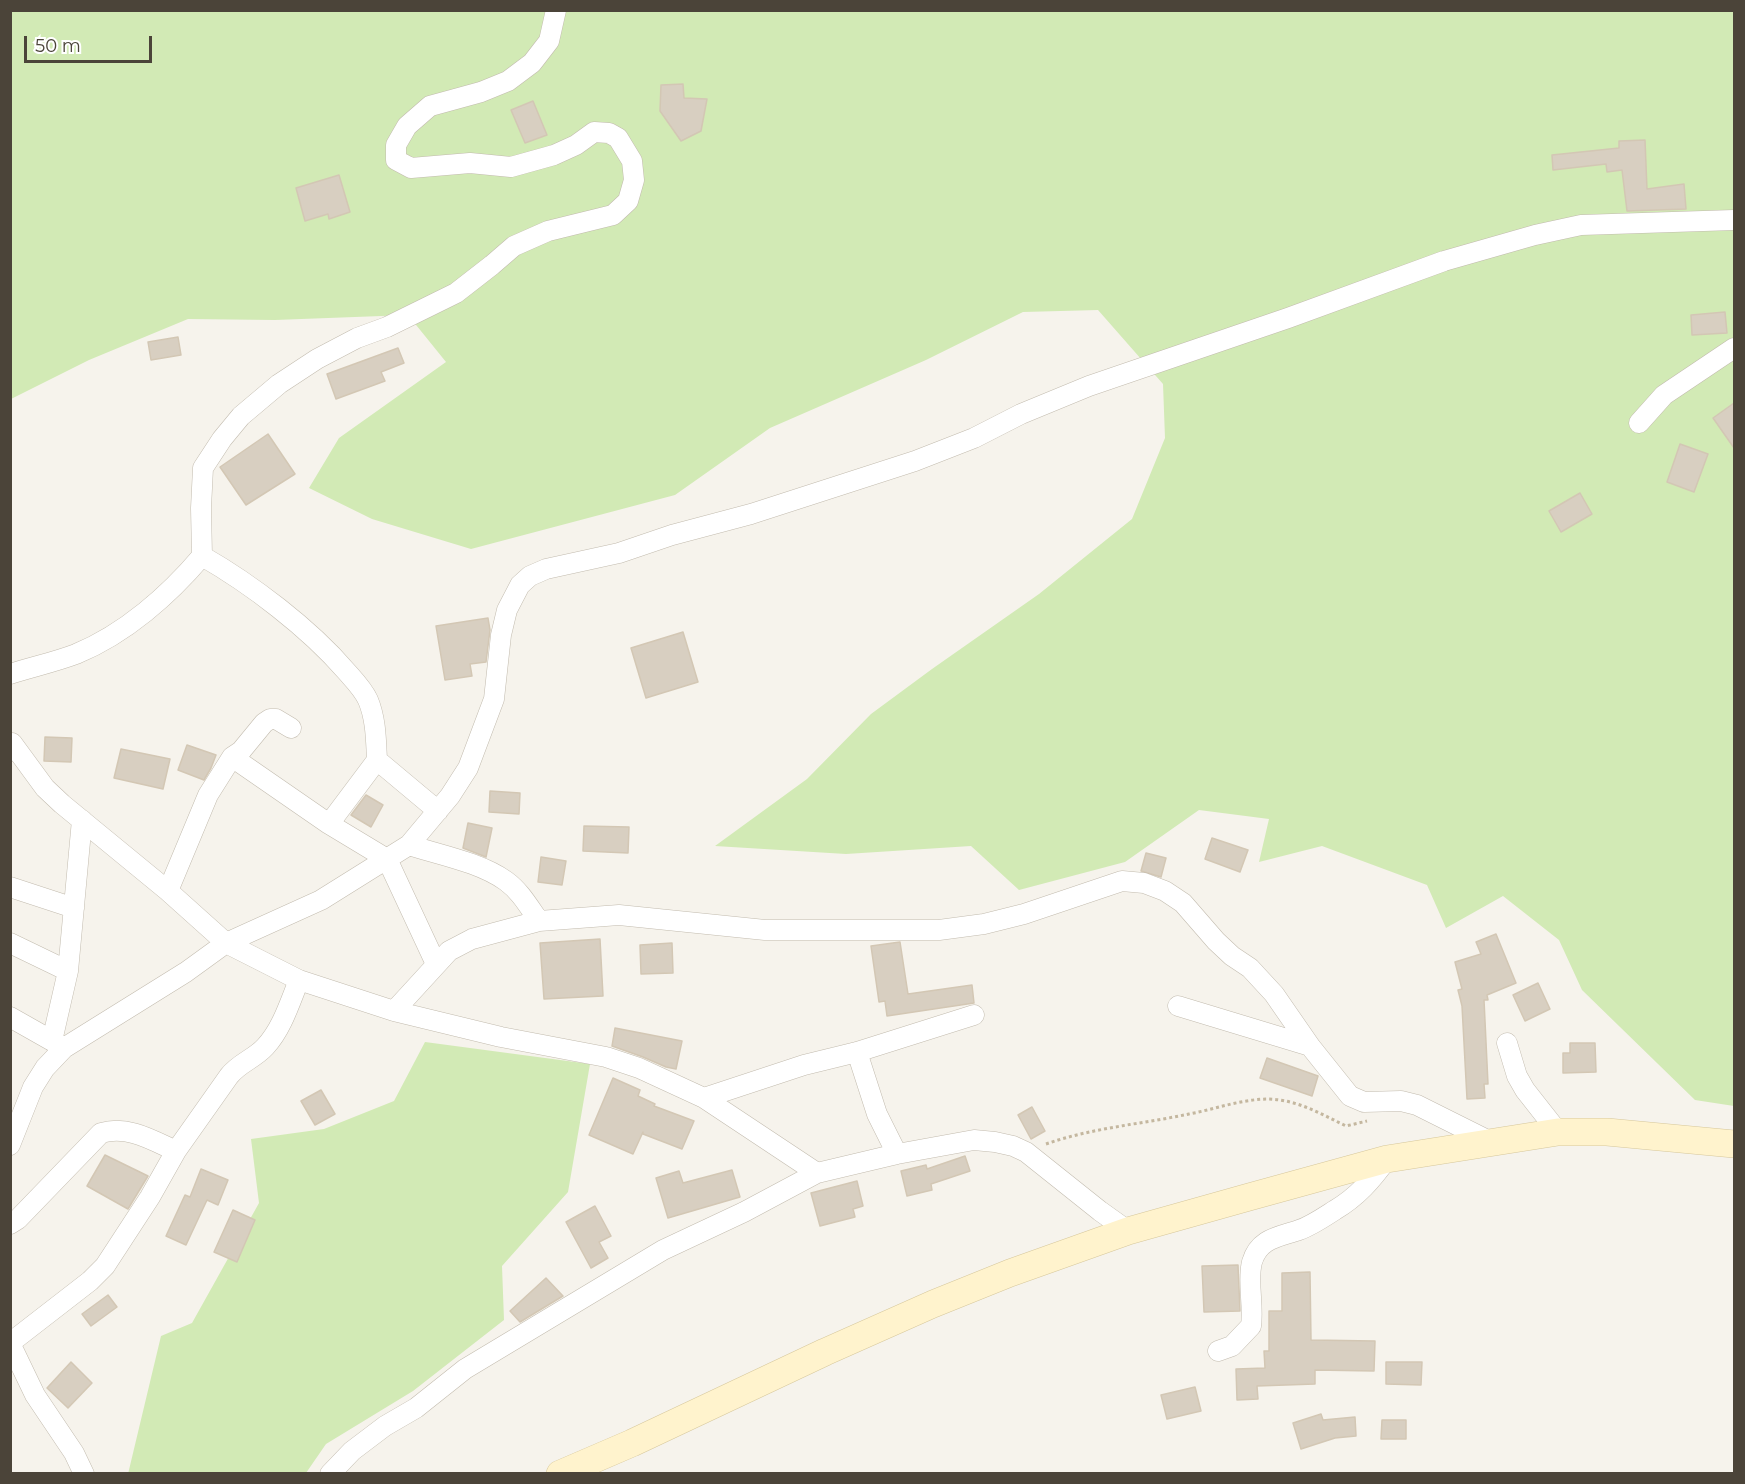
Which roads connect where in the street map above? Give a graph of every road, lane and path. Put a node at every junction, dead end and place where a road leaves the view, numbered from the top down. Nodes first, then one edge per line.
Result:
1 (556, 10) edge
2 (1734, 220) edge
3 (1714, 221) junction
4 (1734, 230) edge
5 (1734, 348) edge
6 (1639, 423) dead end
7 (202, 556) junction
8 (10, 674) edge
9 (291, 728) dead end
10 (11, 743) edge
11 (232, 757) junction
12 (377, 760) junction
13 (438, 811) junction
14 (82, 820) junction
15 (329, 824) junction
16 (409, 845) junction
17 (387, 859) junction
18 (10, 887) edge
19 (168, 891) junction
20 (75, 908) junction
21 (539, 921) junction
22 (10, 943) edge
23 (226, 944) junction
24 (436, 964) junction
25 (68, 971) junction
26 (299, 980) junction
27 (1178, 1005) dead end
28 (394, 1011) junction
29 (974, 1015) dead end
30 (10, 1017) edge
31 (1506, 1043) dead end
32 (58, 1045) junction
33 (1310, 1046) junction
34 (857, 1052) junction
35 (704, 1098) junction
36 (1369, 1120) dead end
37 (1558, 1132) junction
38 (1491, 1142) junction
39 (1734, 1144) edge
40 (10, 1145) edge
41 (176, 1151) junction
42 (1026, 1152) junction
43 (897, 1154) junction
44 (1387, 1159) junction
45 (816, 1173) junction
46 (10, 1224) edge
47 (1128, 1231) junction
48 (10, 1343) edge
49 (1218, 1351) dead end
50 (84, 1473) edge
51 (330, 1473) edge
52 (560, 1473) edge

1 - 7 street
2 - 3 street
3 - 4 street
3 - 13 street
5 - 6 street
7 - 8 street
7 - 12 street
9 - 11 street
10 - 14 street
11 - 15 street
11 - 19 street
12 - 13 street
12 - 15 street
13 - 16 street
14 - 19 street
14 - 20 street
15 - 17 street
16 - 17 street
16 - 21 street
17 - 23 street
17 - 24 street
18 - 20 street
19 - 23 street
20 - 25 street
21 - 24 street
21 - 33 street
22 - 25 street
23 - 26 street
23 - 32 street
24 - 28 street
25 - 32 street
26 - 28 street
26 - 41 street
27 - 33 street
28 - 35 street
29 - 34 street
30 - 32 street
31 - 37 street
32 - 40 street
33 - 38 street
34 - 35 street
34 - 43 street
35 - 45 street
36 - 42 path
37 - 38 street
37 - 39 street
38 - 44 street
41 - 46 street
41 - 48 street
42 - 43 street
42 - 47 street
43 - 45 street
44 - 47 street
44 - 49 street
45 - 51 street
47 - 52 street
48 - 50 street

